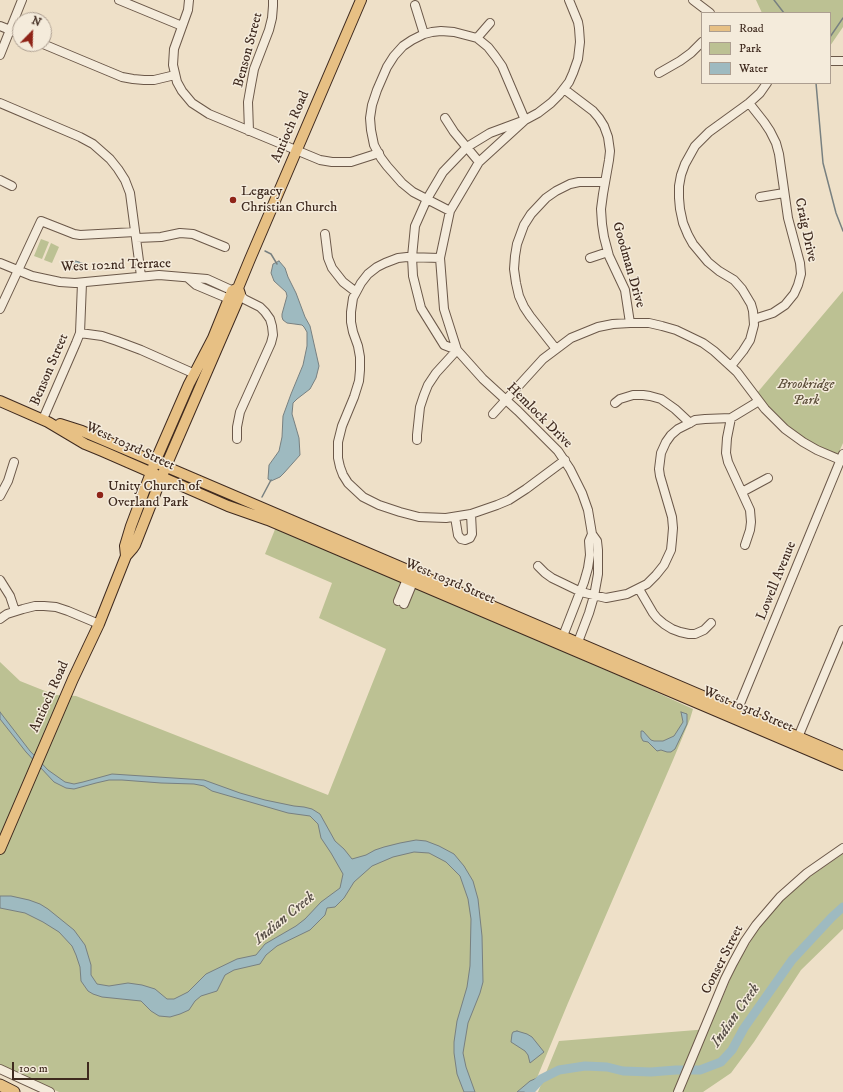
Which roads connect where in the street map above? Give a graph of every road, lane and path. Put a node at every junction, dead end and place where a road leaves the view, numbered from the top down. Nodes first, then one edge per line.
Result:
1 (22, 0) edge
2 (119, 0) edge
3 (189, 0) edge
4 (273, 0) edge
5 (361, 0) edge
6 (569, 0) edge
7 (693, 0) edge
8 (415, 5) dead end
9 (709, 12) edge
10 (490, 23) dead end
11 (0, 26) edge
12 (182, 26) junction
13 (10, 30) junction
14 (424, 34) junction
15 (477, 38) junction
16 (701, 43) edge
17 (52, 48) edge
18 (0, 54) edge
19 (843, 60) edge
20 (831, 61) edge
21 (659, 73) dead end
22 (175, 75) junction
23 (766, 84) edge
24 (564, 89) junction
25 (0, 103) edge
26 (749, 103) junction
27 (445, 118) dead end
28 (525, 120) junction
29 (249, 131) junction
30 (467, 147) junction
31 (297, 151) junction
32 (378, 154) junction
33 (479, 162) junction
34 (0, 180) edge
35 (605, 182) junction
36 (12, 186) dead end
37 (784, 193) junction
38 (760, 197) dead end
39 (427, 199) junction
40 (450, 210) junction
41 (324, 234) dead end
42 (136, 235) junction
43 (225, 247) dead end
44 (608, 252) junction
45 (412, 257) junction
46 (440, 258) junction
47 (590, 258) dead end
48 (0, 263) edge
49 (17, 270) junction
50 (141, 276) junction
51 (82, 283) junction
52 (356, 292) junction
53 (237, 296) junction
54 (0, 309) edge
55 (754, 318) junction
56 (630, 323) junction
57 (80, 333) junction
58 (556, 349) junction
59 (458, 350) junction
60 (731, 366) junction
61 (195, 374) junction
62 (505, 400) junction
63 (0, 401) edge
64 (759, 401) junction
65 (615, 403) dead end
66 (493, 414) dead end
67 (731, 418) junction
68 (46, 421) junction
69 (690, 423) junction
70 (70, 427) junction
71 (75, 437) junction
72 (237, 439) dead end
73 (417, 440) dead end
74 (842, 458) edge
75 (564, 460) junction
76 (14, 462) dead end
77 (156, 462) junction
78 (166, 466) junction
79 (151, 472) junction
80 (162, 477) junction
81 (768, 478) dead end
82 (742, 492) junction
83 (0, 496) edge
84 (471, 514) junction
85 (456, 517) junction
86 (592, 534) junction
87 (746, 545) dead end
88 (126, 556) junction
89 (538, 566) dead end
90 (411, 578) junction
91 (0, 580) edge
92 (639, 589) junction
93 (581, 592) junction
94 (594, 596) junction
95 (401, 602) dead end
96 (15, 611) junction
97 (0, 619) edge
98 (711, 622) dead end
99 (98, 624) junction
100 (843, 630) edge
101 (562, 636) junction
102 (578, 642) junction
103 (567, 647) junction
104 (736, 715) junction
105 (797, 741) junction
106 (843, 756) edge
107 (843, 765) edge
108 (843, 848) edge
109 (0, 849) edge
110 (0, 1069) edge
111 (0, 1085) edge
112 (678, 1090) edge
113 (14, 1092) edge
114 (50, 1092) edge

1 - 13 street
2 - 12 street
3 - 12 street
4 - 29 street, Benson Street
5 - 31 main road, Antioch Road
6 - 24 street, Hemlock Drive
7 - 9 street
8 - 14 street
10 - 15 street
11 - 13 street
12 - 22 street
13 - 18 street
14 - 15 street
14 - 32 street
15 - 28 street
16 - 21 street
17 - 22 street
19 - 20 street
22 - 29 street
23 - 26 street
24 - 28 street, Hemlock Drive
24 - 35 street, Goodman Drive
25 - 42 street
26 - 37 street, Craig Drive
26 - 55 street
27 - 30 street
28 - 30 street, Hemlock Drive
28 - 33 street, Hemlock Drive
29 - 31 street
30 - 33 street
30 - 39 street, Hemlock Drive
31 - 32 street
31 - 53 main road, Antioch Road
32 - 39 street
33 - 40 street, Hemlock Drive
34 - 36 street
35 - 44 street, Goodman Drive
35 - 58 street
37 - 38 street, Craig Drive
37 - 55 street, Craig Drive
39 - 40 street
39 - 45 street, Hemlock Drive
40 - 46 street, Hemlock Drive
41 - 52 street
42 - 43 street
42 - 49 street
42 - 50 street
44 - 47 street
44 - 56 street, Goodman Drive
45 - 46 street
45 - 52 street
45 - 59 street, Hemlock Drive
46 - 59 street, Hemlock Drive
48 - 49 street, West 102nd Terrace
49 - 51 street, West 102nd Terrace
49 - 54 street
50 - 51 street, West 102nd Terrace
50 - 53 street, West 102nd Terrace
51 - 57 street, Benson Street
52 - 85 street
53 - 61 main road, Antioch Road
53 - 72 street, West 102nd Terrace
53 - 78 main road, Antioch Road
55 - 60 street
56 - 58 street
56 - 60 street
57 - 61 street
57 - 68 street, Benson Street
58 - 62 street
59 - 62 street, Hemlock Drive
59 - 73 street
60 - 64 street
61 - 77 main road, Antioch Road
62 - 66 street
62 - 75 street, Hemlock Drive
63 - 68 main road, West 103rd Street
64 - 67 street
64 - 74 street
65 - 69 street
67 - 69 street
67 - 82 street
68 - 70 main road, West 103rd Street
68 - 71 main road, West 103rd Street
69 - 92 street
70 - 71 main road
70 - 77 main road, West 103rd Street
71 - 79 main road, West 103rd Street
74 - 104 street, Lowell Avenue
75 - 84 street
75 - 86 street, Hemlock Drive
76 - 83 street
77 - 78 main road, West 103rd Street
77 - 79 main road, Antioch Road
78 - 80 main road, Antioch Road
78 - 90 main road, West 103rd Street
79 - 80 main road, West 103rd Street
79 - 88 main road, Antioch Road
80 - 88 main road, Antioch Road
80 - 90 main road, West 103rd Street
81 - 82 street
82 - 87 street
84 - 85 street
84 - 85 street
86 - 93 street, Hemlock Drive
86 - 94 street, Hemlock Drive
88 - 99 main road, Antioch Road
89 - 93 street
90 - 95 street
90 - 101 main road, West 103rd Street
90 - 103 main road, West 103rd Street
91 - 96 street
92 - 94 street
92 - 98 street
93 - 94 street
93 - 101 street, Hemlock Drive
94 - 102 street, Hemlock Drive
96 - 97 street
96 - 99 street
99 - 109 main road, Antioch Road
100 - 105 street
101 - 102 main road, West 103rd Street
101 - 103 street
102 - 103 street
102 - 104 main road, West 103rd Street
103 - 104 main road, West 103rd Street
104 - 105 main road, West 103rd Street
105 - 106 main road, West 103rd Street
105 - 107 main road, West 103rd Street
108 - 112 street, Conser Street
110 - 114 street
111 - 113 highway

